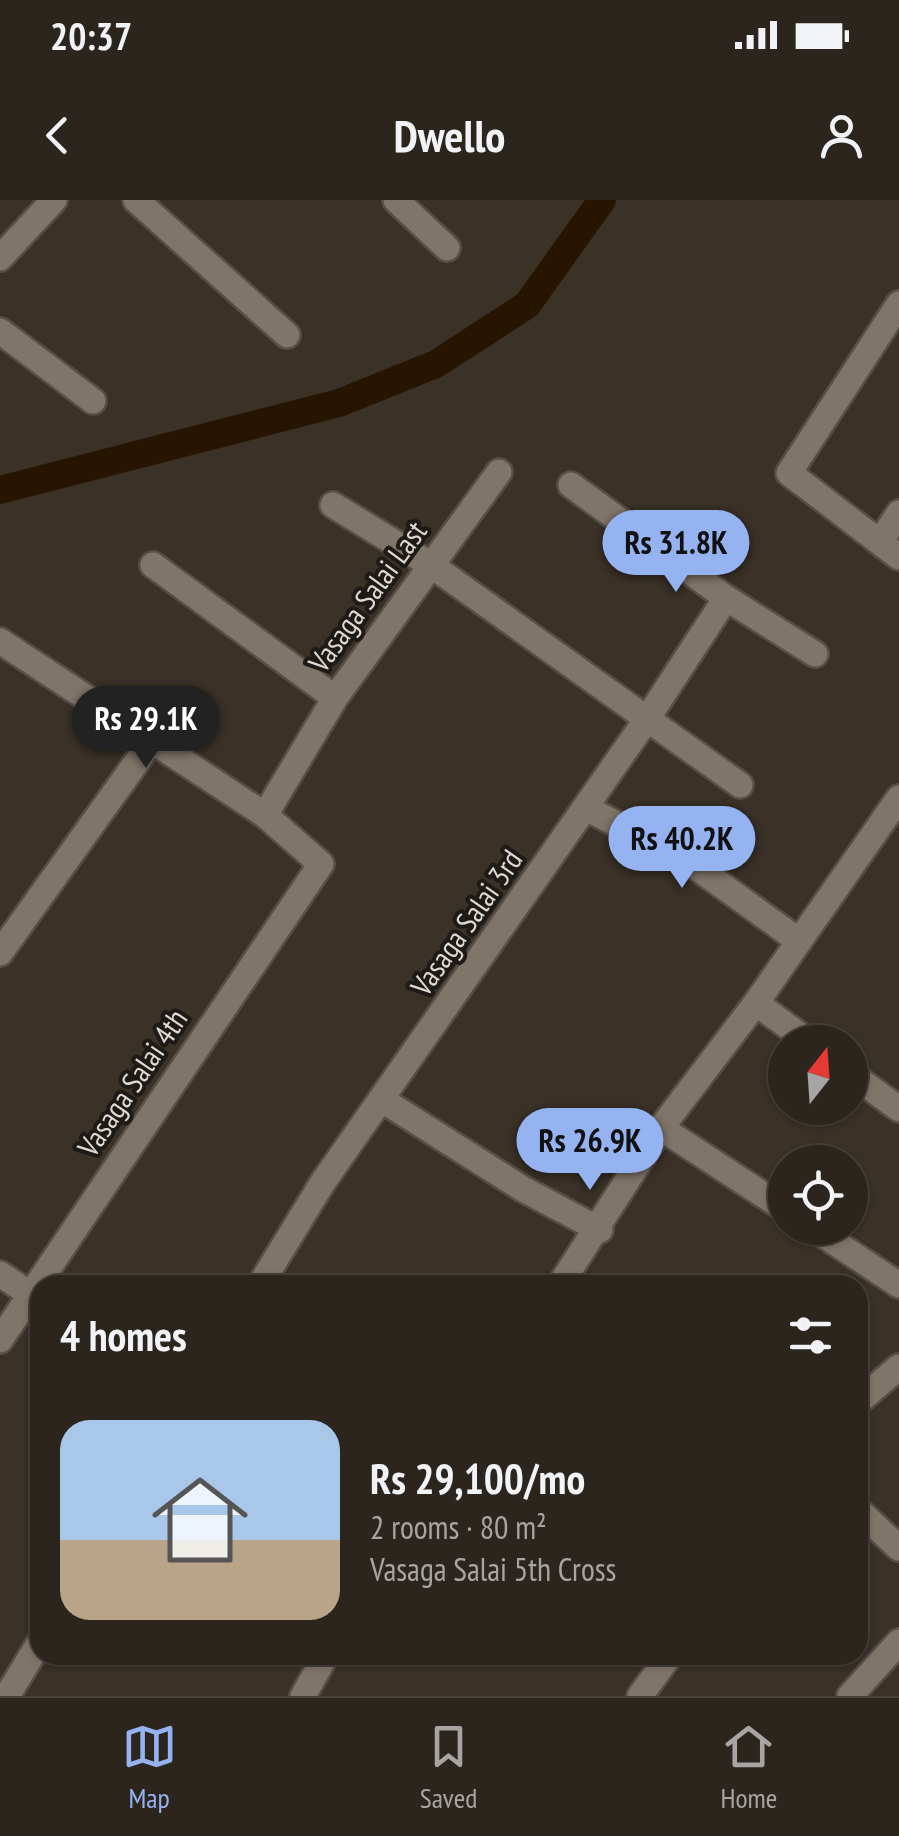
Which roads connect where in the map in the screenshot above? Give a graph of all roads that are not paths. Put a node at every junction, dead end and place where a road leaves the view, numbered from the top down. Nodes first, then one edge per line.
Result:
1 (54, 200) edge
2 (136, 200) edge
3 (396, 200) edge
4 (447, 248) dead end
5 (0, 258) edge
6 (899, 304) edge
7 (0, 331) edge
8 (287, 335) dead end
9 (94, 401) dead end
10 (499, 472) dead end
11 (571, 485) dead end
12 (333, 505) dead end
13 (899, 513) edge
14 (889, 550) edge
15 (430, 565) junction
16 (153, 566) dead end
17 (726, 598) junction
18 (0, 641) edge
19 (815, 654) dead end
20 (336, 698) junction
21 (648, 719) junction
22 (151, 742) junction
23 (740, 785) dead end
24 (899, 798) edge
25 (586, 808) junction
26 (264, 815) junction
27 (799, 941) junction
28 (0, 953) edge
29 (756, 1004) junction
30 (785, 1025) edge
31 (868, 1086) edge
32 (384, 1101) junction
33 (899, 1109) edge
34 (661, 1128) junction
35 (768, 1198) edge
36 (600, 1230) junction
37 (839, 1245) edge
38 (0, 1274) edge
39 (43, 1275) edge
40 (266, 1275) edge
41 (567, 1275) edge
42 (899, 1285) edge
43 (30, 1294) joint
44 (0, 1340) edge
45 (899, 1367) edge
46 (868, 1393) edge
47 (868, 1519) edge
48 (899, 1548) edge
49 (899, 1642) edge
50 (30, 1656) edge
51 (320, 1665) edge
52 (663, 1665) edge
53 (3, 1695) edge
54 (303, 1696) edge
55 (640, 1696) edge
56 (850, 1696) edge

1 - 5 street
2 - 8 street
3 - 4 street
6 - 14 street
7 - 9 street
10 - 15 street, Vasaga Salai Last
11 - 17 street
12 - 15 street
13 - 14 street
15 - 20 street, Vasaga Salai Last
15 - 21 street
16 - 20 street
17 - 19 street
17 - 21 street, Vasaga Salai 3rd
18 - 22 street
20 - 26 street, Vasaga Salai Last
21 - 23 street
21 - 25 street, Vasaga Salai 3rd
22 - 26 street
22 - 28 street
24 - 27 street
25 - 27 street
25 - 32 street, Vasaga Salai 3rd
26 - 39 street, Vasaga Salai 4th
27 - 29 street
29 - 30 street
29 - 34 street
31 - 33 street
32 - 36 street
32 - 40 street, Vasaga Salai 3rd
34 - 35 street
34 - 36 street
36 - 41 street
37 - 42 street
38 - 43 street
43 - 44 street, Vasaga Salai 4th
45 - 46 street
47 - 48 street
49 - 56 street
50 - 53 street
51 - 54 street
52 - 55 street

